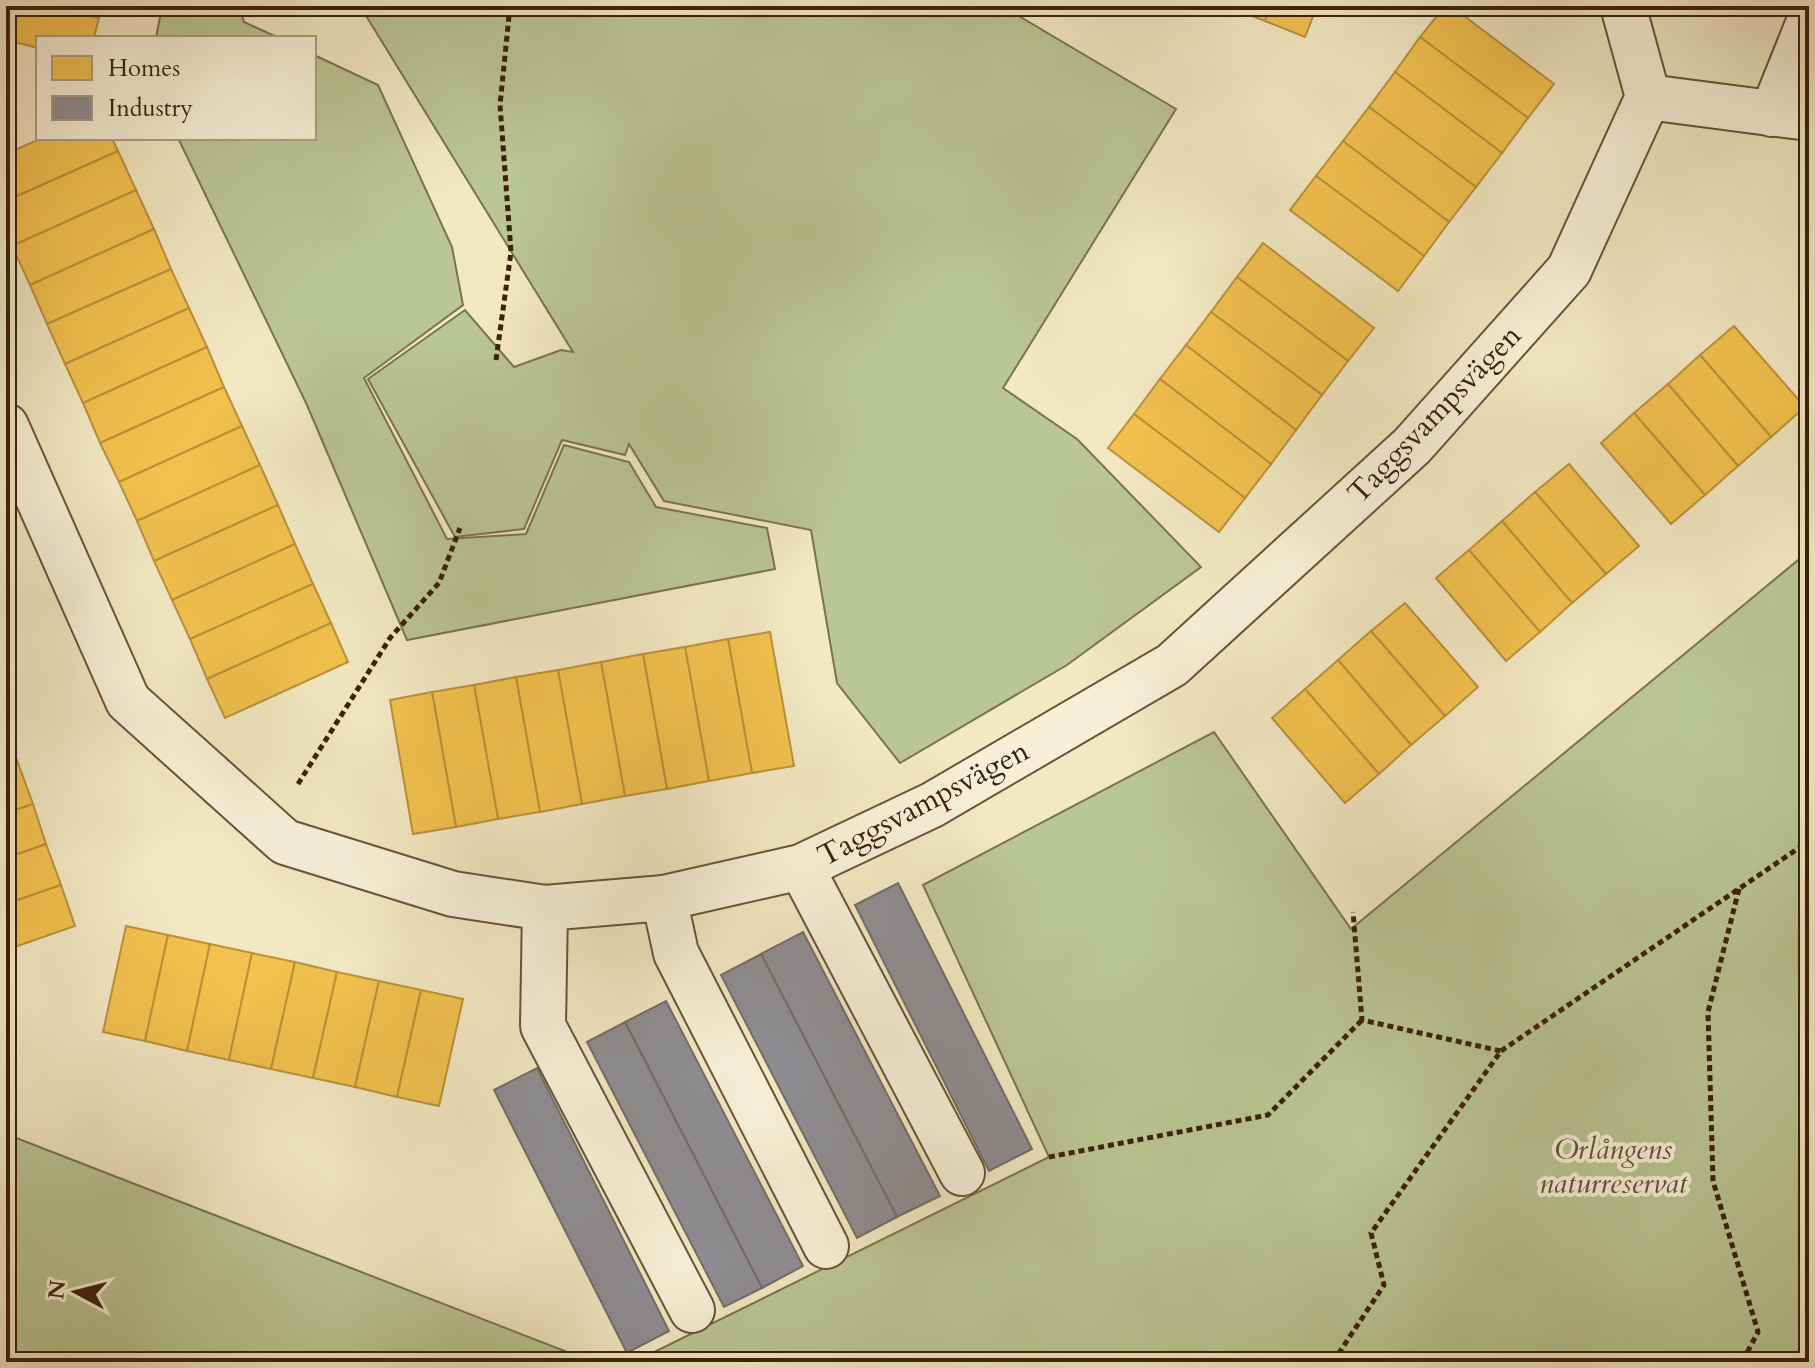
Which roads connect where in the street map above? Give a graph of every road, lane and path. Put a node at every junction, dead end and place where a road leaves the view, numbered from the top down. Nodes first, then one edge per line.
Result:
1 (510, 6) edge
2 (1623, 6) edge
3 (1809, 22) edge
4 (1648, 97) junction
5 (1791, 116) edge
6 (496, 360) dead end
7 (6, 426) edge
8 (460, 528) dead end
9 (270, 829) junction
10 (1809, 841) edge
11 (801, 867) junction
12 (1739, 889) junction
13 (664, 898) junction
14 (545, 908) junction
15 (1353, 912) dead end
16 (1362, 1020) junction
17 (1501, 1051) junction
18 (1049, 1157) dead end
19 (962, 1173) dead end
20 (826, 1246) dead end
21 (692, 1310) dead end
22 (1333, 1362) edge
23 (1742, 1362) edge

1 - 6 path
2 - 4 street
3 - 5 street
4 - 5 street
4 - 11 street, Taggsvampsvägen
7 - 9 street, Taggsvampsvägen
8 - 9 path
9 - 14 street, Taggsvampsvägen
10 - 12 path
11 - 13 street, Taggsvampsvägen
11 - 19 street
12 - 17 path
12 - 23 path
13 - 14 street, Taggsvampsvägen
13 - 20 street
14 - 21 street
15 - 16 path
16 - 17 path
16 - 18 path
17 - 22 path

